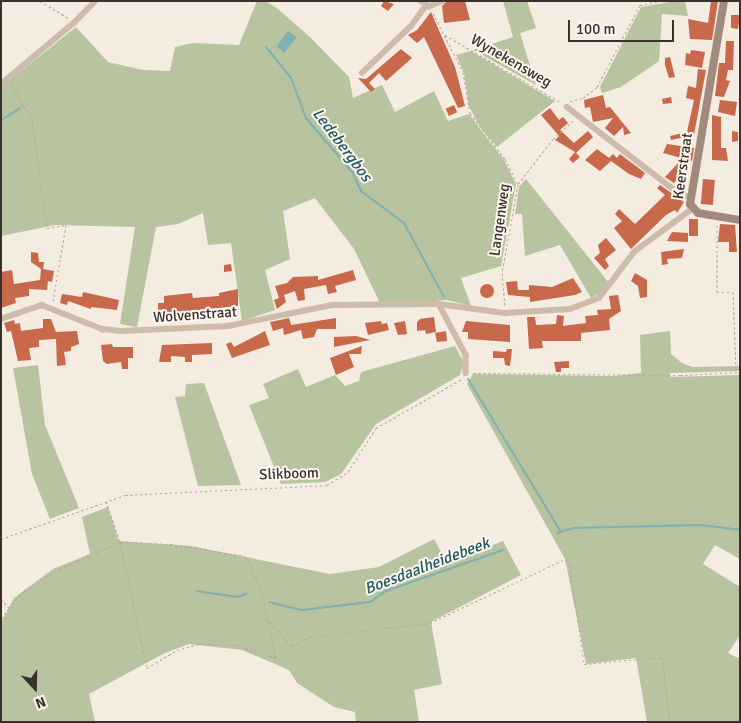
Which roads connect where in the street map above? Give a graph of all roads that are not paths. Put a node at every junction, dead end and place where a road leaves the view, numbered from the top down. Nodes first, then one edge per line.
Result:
1 (95, 1) edge
2 (420, 1) edge
3 (442, 1) edge
4 (724, 1) edge
5 (428, 7) road end
6 (362, 73) dead end
7 (1, 84) edge
8 (565, 105) road end
9 (691, 198) junction
10 (692, 209) junction
11 (740, 220) edge
12 (425, 304) joint
13 (439, 304) junction
14 (1, 319) edge
15 (466, 373) road end

1 - 7 street
2 - 6 street
3 - 5 street
4 - 9 main road, Keerstraat
8 - 9 street
9 - 10 main road, Keerstraat
10 - 11 main road
10 - 13 street, Keerstraat
12 - 13 street, Keerstraat
12 - 14 street, Wolvenstraat
13 - 15 street

